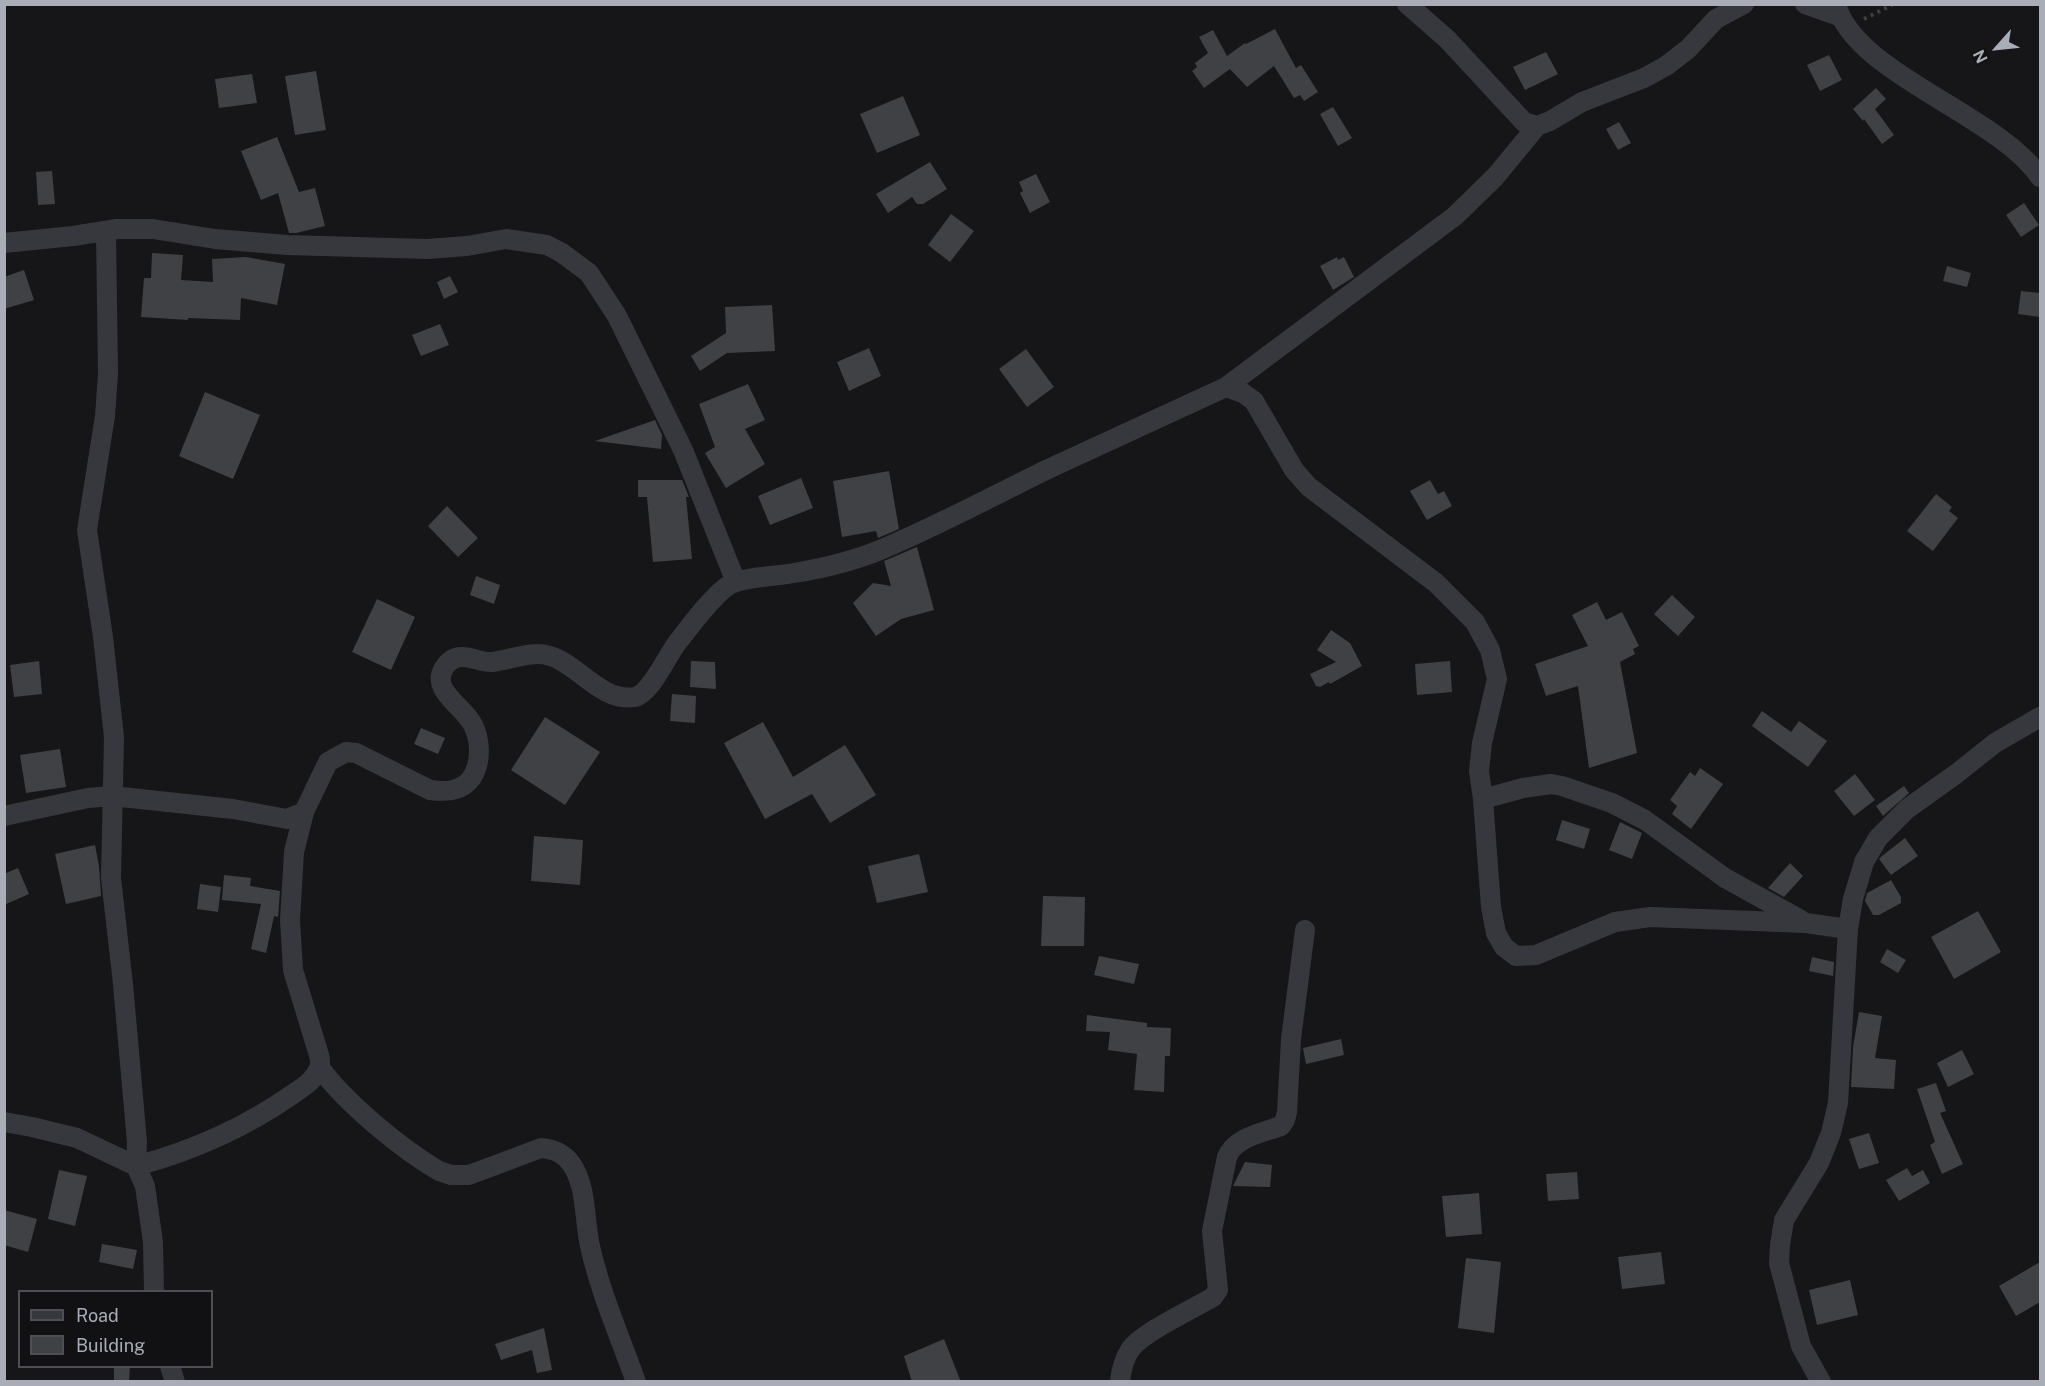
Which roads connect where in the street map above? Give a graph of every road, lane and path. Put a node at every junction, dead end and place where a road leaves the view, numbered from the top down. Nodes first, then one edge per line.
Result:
1 (1407, 4) edge
2 (1744, 4) edge
3 (1805, 4) edge
4 (1894, 4) edge
5 (1840, 15) edge
6 (1537, 126) junction
7 (2040, 177) edge
8 (106, 231) junction
9 (4, 243) edge
10 (1226, 387) junction
11 (736, 582) junction
12 (2040, 717) edge
13 (112, 796) junction
14 (1483, 799) junction
15 (304, 812) junction
16 (4, 816) edge
17 (1806, 923) junction
18 (1848, 929) junction
19 (1305, 930) dead end
20 (320, 1068) junction
21 (4, 1122) edge
22 (136, 1166) junction
23 (154, 1290) edge
24 (636, 1382) edge
25 (1120, 1382) edge
26 (1821, 1382) edge

1 - 6 street
2 - 6 street
3 - 5 street
4 - 5 path
5 - 7 street
6 - 10 street
8 - 9 street
8 - 11 street
8 - 13 street
10 - 11 street
10 - 14 street
11 - 15 street
12 - 18 street
13 - 15 street
13 - 16 street
13 - 22 street
14 - 17 street
14 - 17 street
15 - 20 street
17 - 18 street
18 - 26 street
19 - 25 street
20 - 22 street
20 - 24 street
21 - 22 street
22 - 23 street

